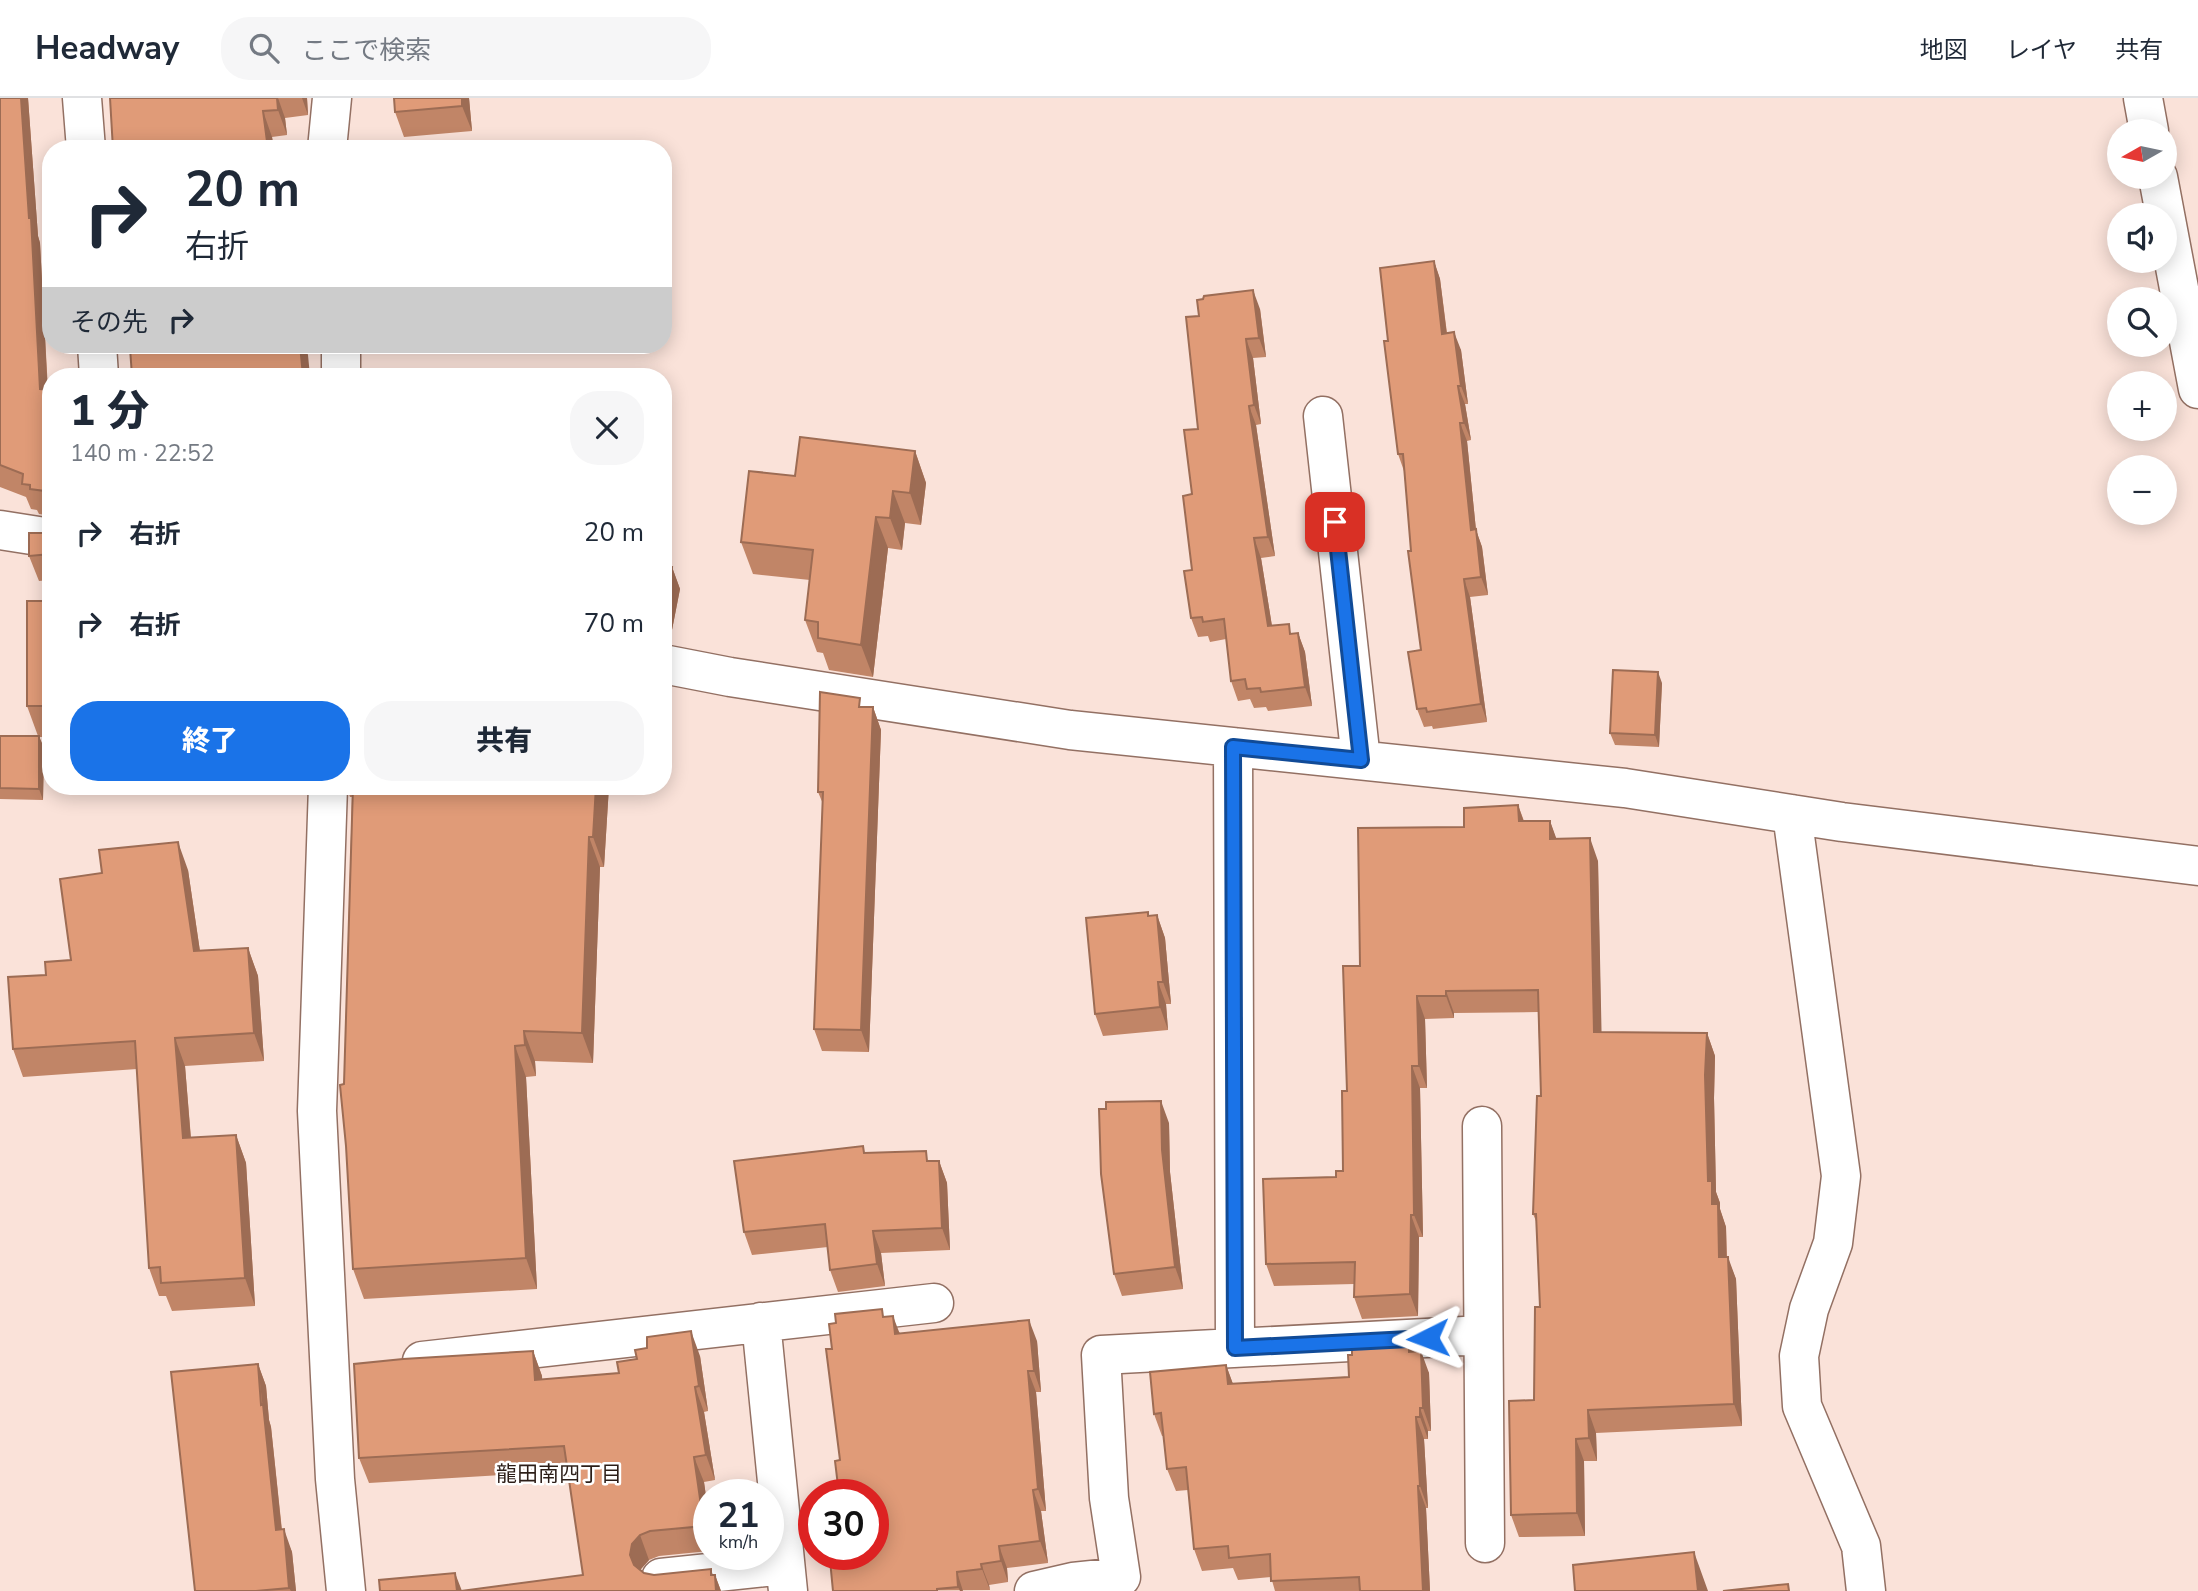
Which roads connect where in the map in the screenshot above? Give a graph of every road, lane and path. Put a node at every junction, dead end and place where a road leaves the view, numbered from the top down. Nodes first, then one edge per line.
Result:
1 (82, 98) edge
2 (332, 98) edge
3 (2143, 98) edge
4 (2147, 119) edge
5 (85, 140) edge
6 (328, 140) edge
7 (2160, 189) edge
8 (2198, 389) edge
9 (1323, 416) dead end
10 (0, 530) edge
11 (42, 537) edge
12 (672, 666) edge
13 (1233, 747) junction
14 (1361, 760) junction
15 (328, 795) edge
16 (1792, 814) junction
17 (2198, 866) edge
18 (1482, 1126) dead end
19 (934, 1303) dead end
20 (761, 1322) junction
21 (1483, 1335) junction
22 (1235, 1348) junction
23 (329, 1371) junction
24 (1485, 1543) dead end
25 (661, 1578) edge
26 (787, 1578) edge
27 (346, 1591) edge
28 (1034, 1591) edge
29 (1866, 1591) edge

1 - 5 main road
2 - 6 main road
3 - 4 main road
7 - 8 main road
9 - 14 main road
10 - 11 main road
12 - 13 main road
13 - 14 main road
13 - 22 main road
14 - 16 main road
15 - 23 main road
16 - 17 main road
16 - 29 main road
18 - 21 main road
19 - 20 main road
20 - 23 main road
20 - 26 main road
21 - 22 main road
21 - 24 main road
22 - 28 main road
23 - 27 main road
25 - 26 main road

